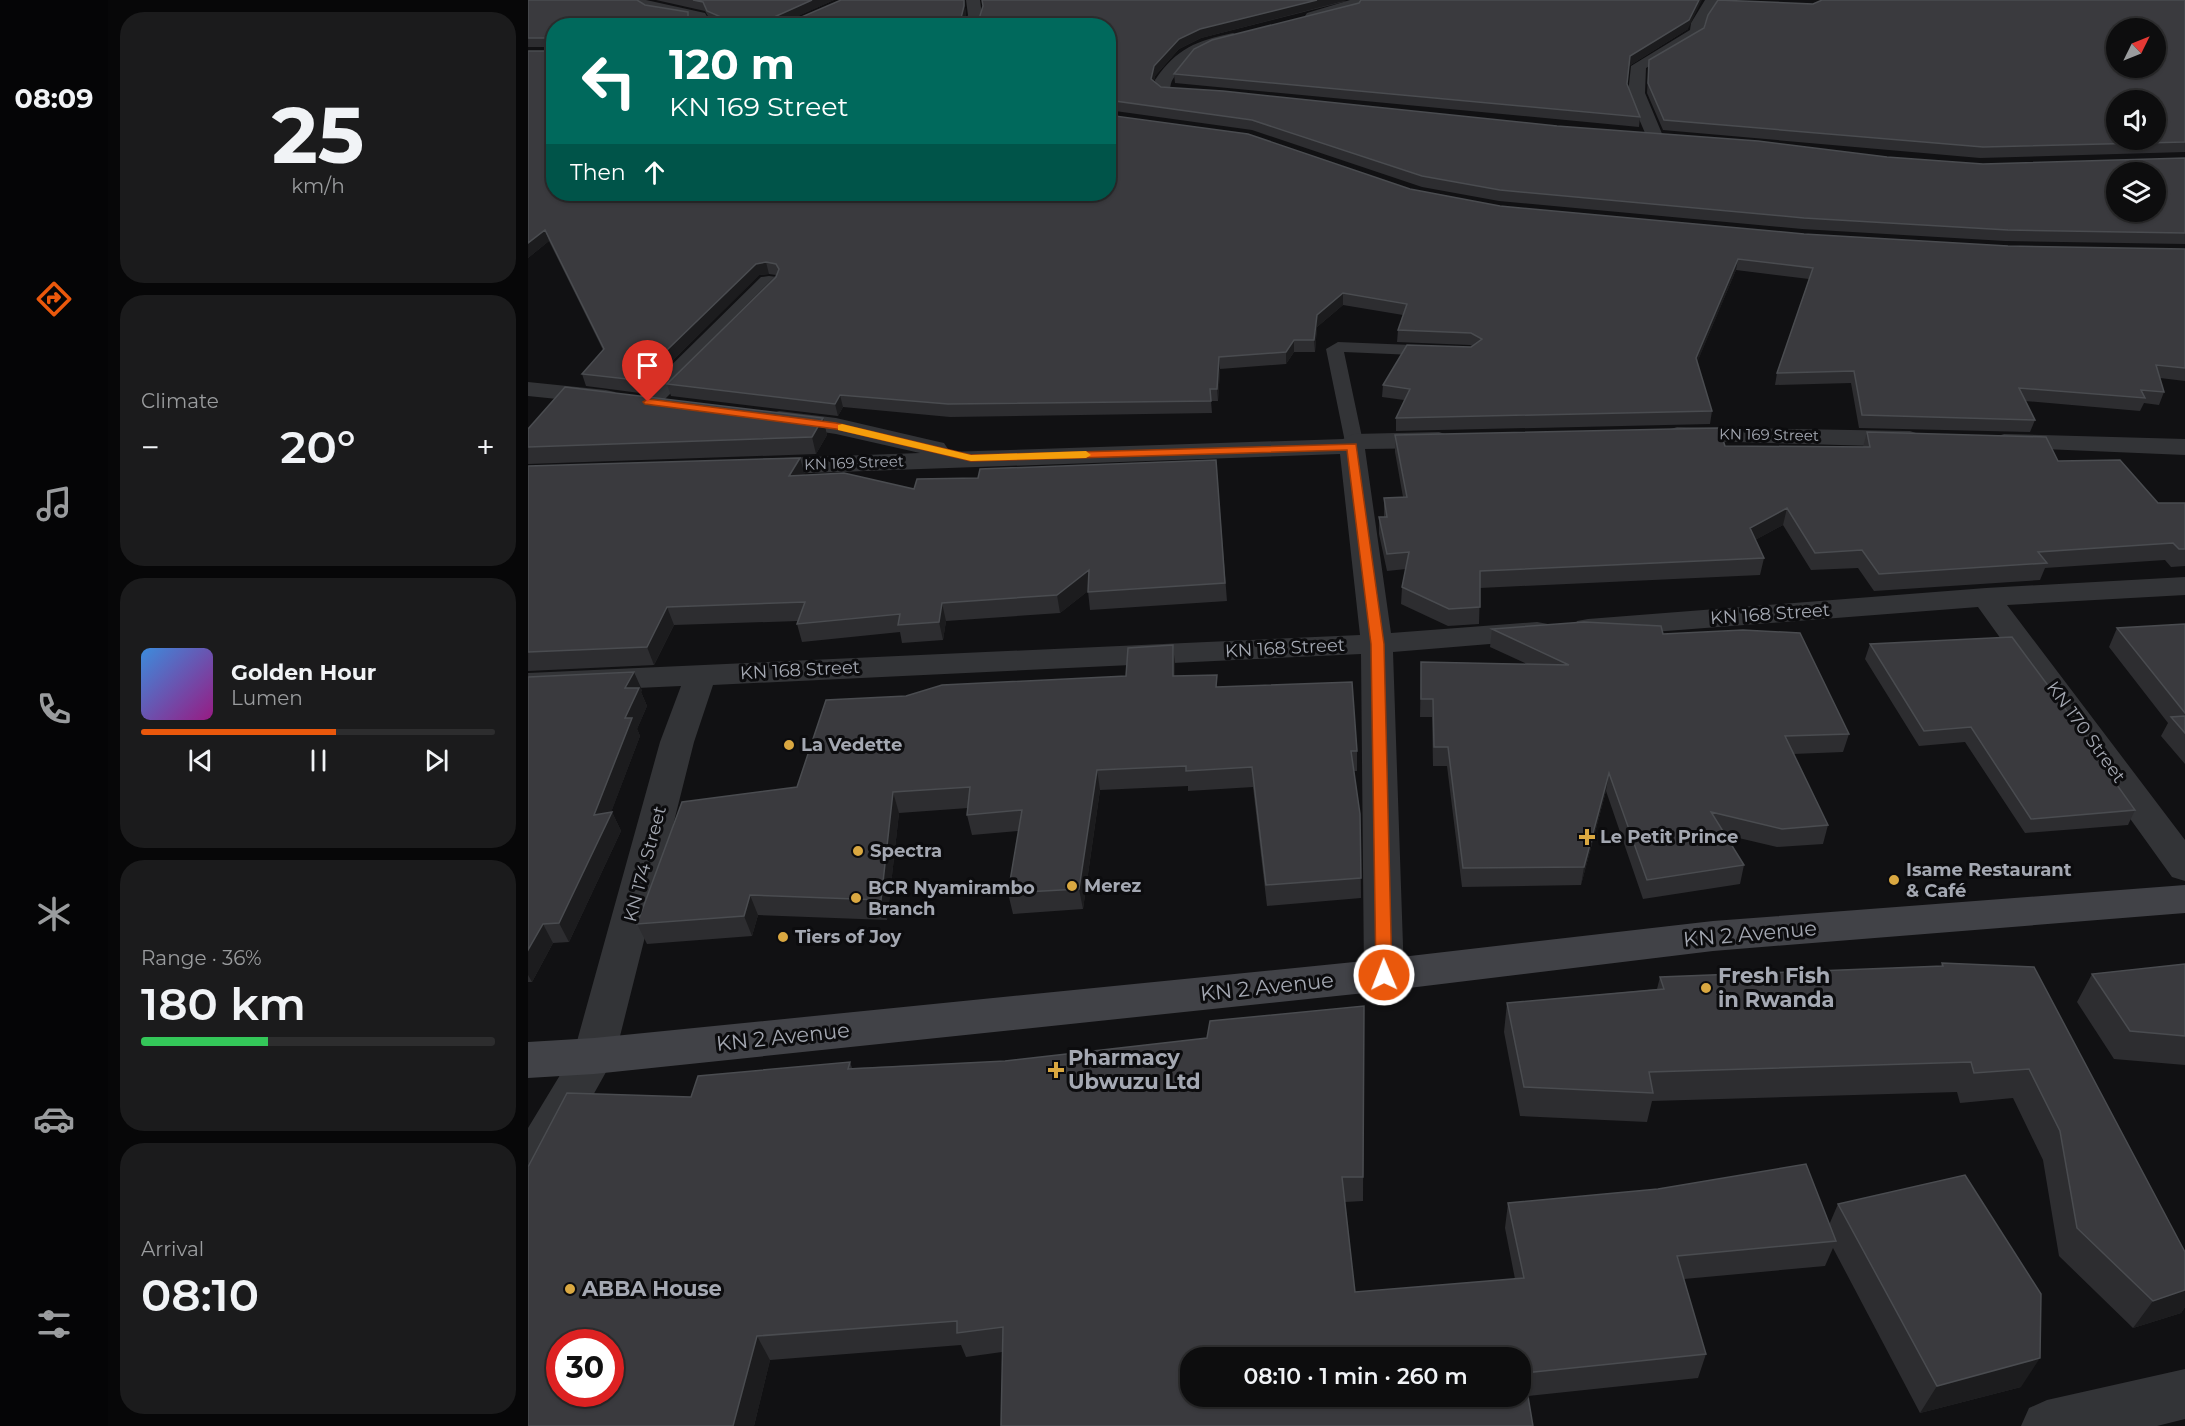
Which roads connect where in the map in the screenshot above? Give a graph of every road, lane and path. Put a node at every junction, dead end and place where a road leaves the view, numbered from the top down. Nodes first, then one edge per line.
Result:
1 (634, 0) edge
2 (973, 0) edge
3 (1358, 0) edge
4 (1717, 1) edge
5 (701, 18) edge
6 (974, 18) edge
7 (1296, 21) edge
8 (1247, 35) edge
9 (1162, 84) junction
10 (1182, 90) edge
11 (1149, 103) edge
12 (1632, 134) edge
13 (1654, 136) junction
14 (1677, 138) edge
15 (769, 282) edge
16 (1458, 352) edge
17 (528, 389) edge
18 (648, 402) junction
19 (679, 406) edge
20 (757, 416) edge
21 (1658, 435) edge
22 (1459, 440) edge
23 (1931, 440) edge
24 (1979, 441) edge
25 (1353, 444) junction
26 (2185, 447) edge
27 (971, 458) junction
28 (736, 467) edge
29 (2185, 586) edge
30 (1986, 597) junction
31 (1377, 644) junction
32 (701, 674) junction
33 (528, 683) edge
34 (2185, 867) edge
35 (2185, 899) edge
36 (1384, 975) junction
37 (594, 1056) junction
38 (528, 1060) edge
39 (528, 1169) edge
40 (2185, 1394) edge
41 (2054, 1425) edge

1 - 5 street
2 - 6 street
3 - 7 street
4 - 13 street
8 - 9 street
9 - 10 street
9 - 11 street
12 - 13 street
13 - 14 street
15 - 18 street
16 - 25 lane
17 - 18 street
18 - 19 street
20 - 27 street
21 - 23 street, KN 169 Street
22 - 25 street, KN 169 Street
24 - 26 street
25 - 27 street, KN 169 Street
25 - 31 street
27 - 28 street, KN 169 Street
29 - 30 street, KN 168 Street
30 - 31 street, KN 168 Street
30 - 34 street, KN 170 Street
31 - 32 street, KN 168 Street
31 - 36 street
32 - 33 street, KN 168 Street
32 - 37 street, KN 174 Street
35 - 36 main road, KN 2 Avenue
36 - 37 main road, KN 2 Avenue
37 - 38 main road, KN 2 Avenue
37 - 39 street, KN 174 Street
40 - 41 street

